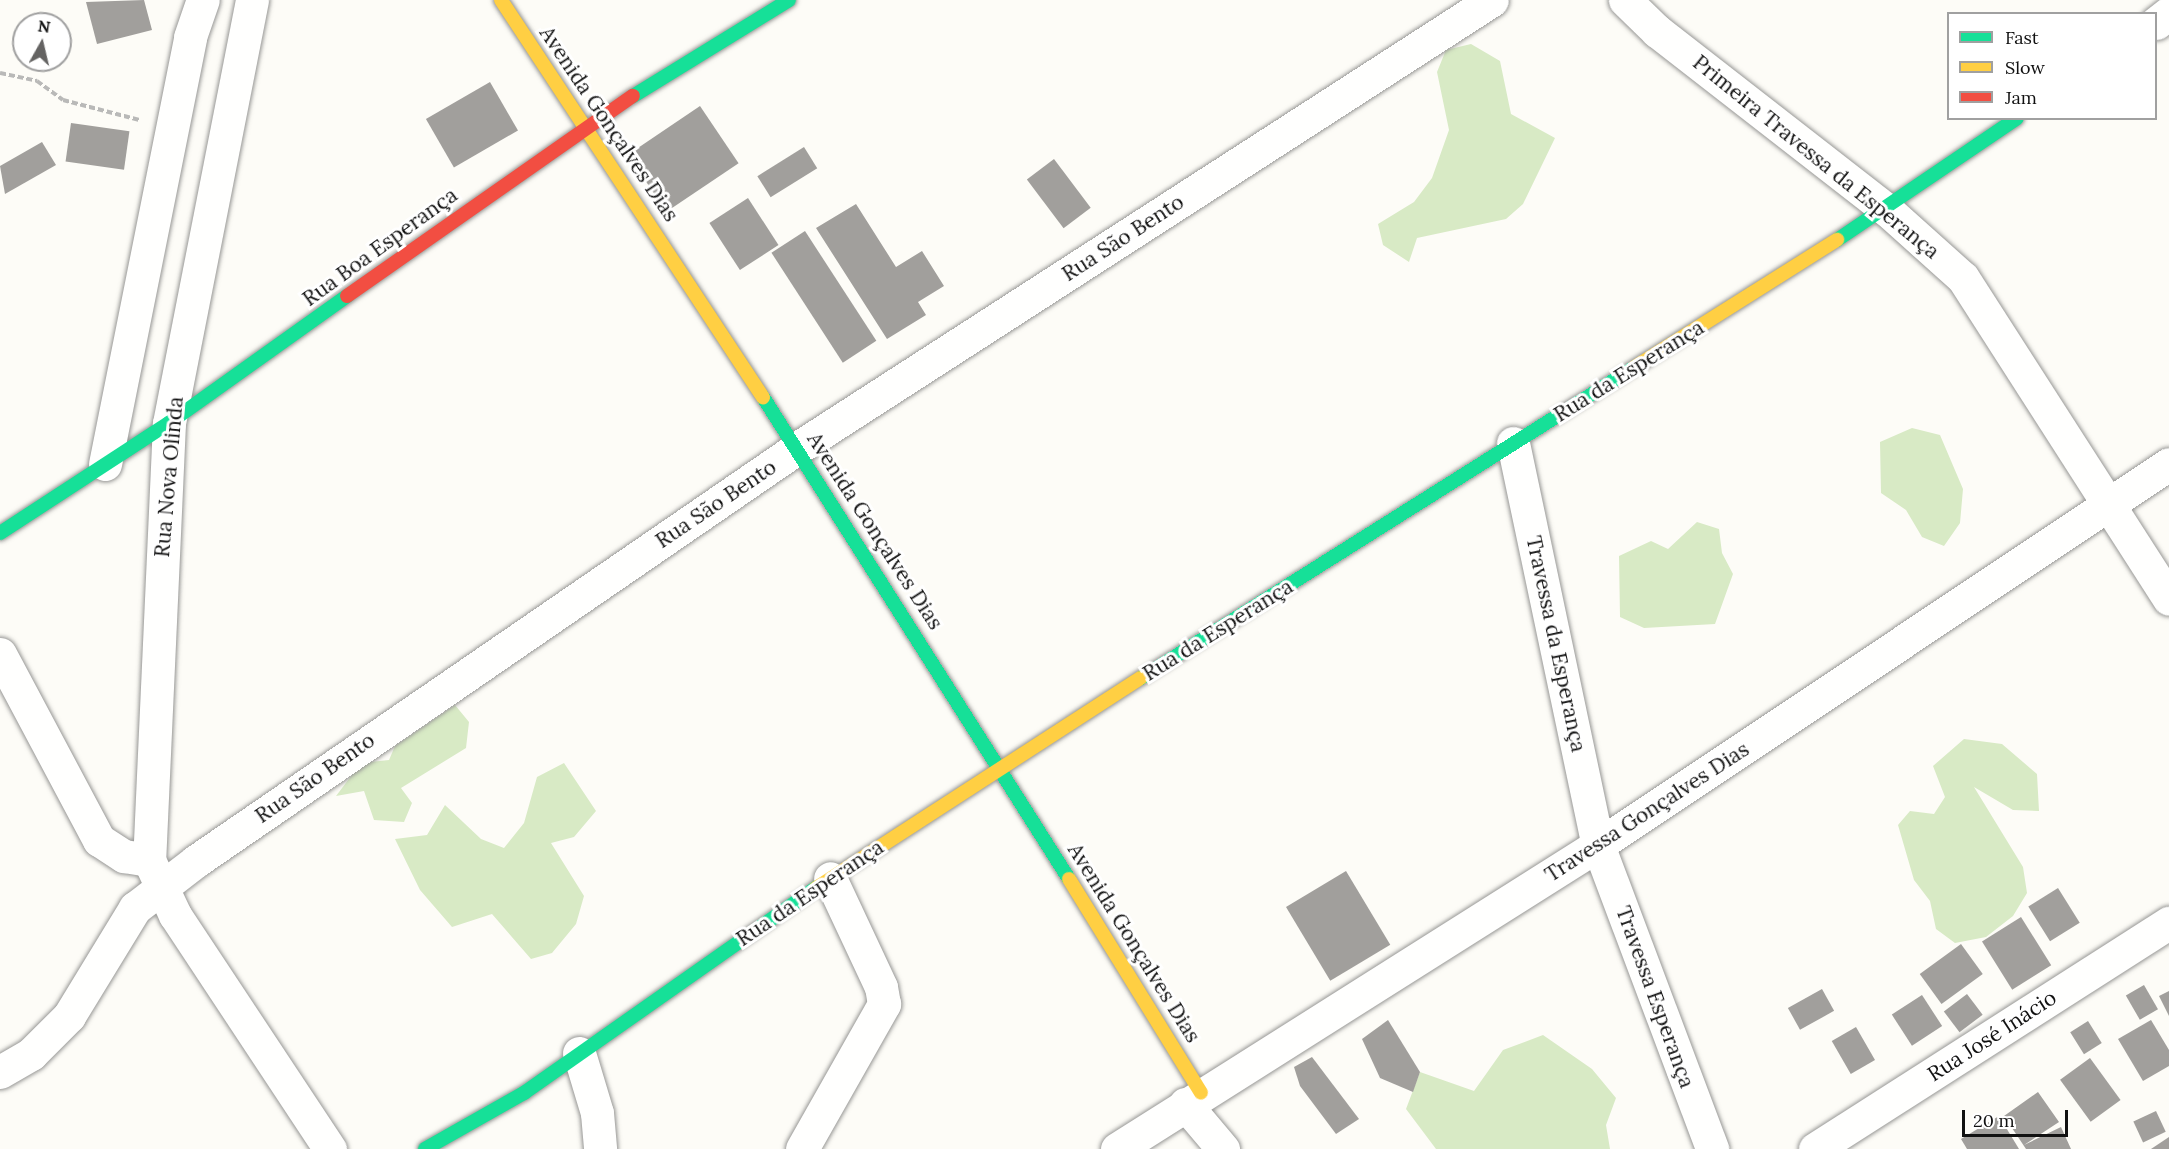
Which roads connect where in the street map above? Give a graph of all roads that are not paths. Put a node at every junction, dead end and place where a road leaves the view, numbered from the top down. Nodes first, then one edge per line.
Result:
1 (203, 0) edge
2 (252, 0) edge
3 (501, 0) edge
4 (789, 0) edge
5 (1492, 0) edge
6 (1625, 0) edge
7 (2014, 120) edge
8 (586, 125) junction
9 (1886, 209) junction
10 (169, 423) junction
11 (1513, 444) junction
12 (796, 449) junction
13 (105, 464) junction
14 (2169, 464) edge
15 (2110, 507) junction
16 (0, 533) edge
17 (2169, 599) edge
18 (0, 654) edge
19 (1001, 766) junction
20 (1598, 845) junction
21 (155, 874) junction
22 (830, 878) junction
23 (2169, 923) edge
24 (579, 1053) junction
25 (0, 1072) edge
26 (1193, 1098) junction
27 (330, 1149) edge
28 (425, 1149) edge
29 (600, 1149) edge
30 (802, 1149) edge
31 (1117, 1149) edge
32 (1223, 1149) edge
33 (1712, 1149) edge
34 (1815, 1149) edge

1 - 13 street
2 - 10 street, Rua Nova Olinda
3 - 8 street, Avenida Gonçalves Dias
4 - 8 street, Rua Boa Esperança
5 - 12 street, Rua São Bento
6 - 9 street, Primeira Travessa da Esperança
7 - 9 street, Rua da Esperança
8 - 10 street, Rua Boa Esperança
8 - 12 street, Avenida Gonçalves Dias
9 - 11 street, Rua da Esperança
9 - 15 street, Primeira Travessa da Esperança
10 - 13 street, Rua Boa Esperança
10 - 21 street, Rua Nova Olinda
11 - 19 street, Rua da Esperança
11 - 20 street, Travessa da Esperança
12 - 19 street, Avenida Gonçalves Dias
12 - 21 street, Rua São Bento
13 - 16 street, Rua Boa Esperança
14 - 15 street, Travessa Gonçalves Dias
15 - 17 street, Primeira Travessa da Esperança
15 - 20 street, Travessa Gonçalves Dias
18 - 21 street
19 - 22 street, Rua da Esperança
19 - 26 street, Avenida Gonçalves Dias
20 - 26 street, Travessa Gonçalves Dias
20 - 33 street, Travessa Esperança
21 - 25 street, Rua São Bento
21 - 27 street
22 - 24 street, Rua da Esperança
22 - 30 street
23 - 34 street, Rua José Inácio
24 - 28 street, Rua da Esperança
24 - 29 street
26 - 31 street, Travessa Gonçalves Dias
26 - 32 street

